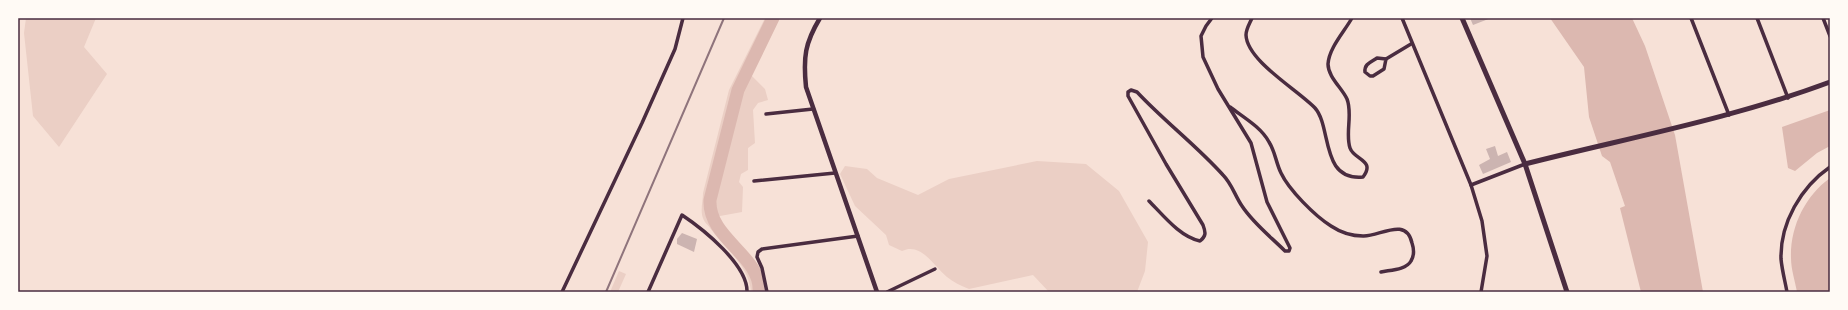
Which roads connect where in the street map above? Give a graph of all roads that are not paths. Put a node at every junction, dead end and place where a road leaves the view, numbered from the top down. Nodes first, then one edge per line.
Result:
1 (683, 18) edge
2 (820, 18) edge
3 (1212, 18) edge
4 (1252, 18) edge
5 (1352, 18) edge
6 (1402, 18) edge
7 (1462, 18) edge
8 (1691, 18) edge
9 (1757, 18) edge
10 (1823, 18) edge
11 (1830, 36) edge
12 (1411, 44) junction
13 (1386, 59) junction
14 (1830, 82) edge
15 (1788, 98) junction
16 (1228, 105) junction
17 (813, 110) junction
18 (766, 114) dead end
19 (1729, 115) junction
20 (1525, 164) junction
21 (1830, 167) edge
22 (835, 173) junction
23 (754, 181) dead end
24 (1471, 185) junction
25 (1148, 201) dead end
26 (858, 236) junction
27 (935, 269) dead end
28 (1381, 272) dead end
29 (562, 292) edge
30 (648, 292) edge
31 (747, 292) edge
32 (768, 292) edge
33 (877, 292) edge
34 (887, 292) edge
35 (1481, 292) edge
36 (1567, 292) edge
37 (1787, 292) edge

1 - 29 street
2 - 17 street
3 - 16 street
4 - 5 street
6 - 12 street
7 - 20 main road
8 - 19 street
9 - 15 street
10 - 11 street
12 - 13 street
12 - 24 street
13 - 13 street
14 - 15 main road
15 - 19 main road
16 - 25 street
16 - 28 street
17 - 18 street
17 - 22 street
19 - 20 main road
20 - 24 street
20 - 36 main road
21 - 37 street
22 - 23 street
22 - 26 street
24 - 35 street
26 - 32 street
26 - 33 street
27 - 34 street
30 - 31 street

